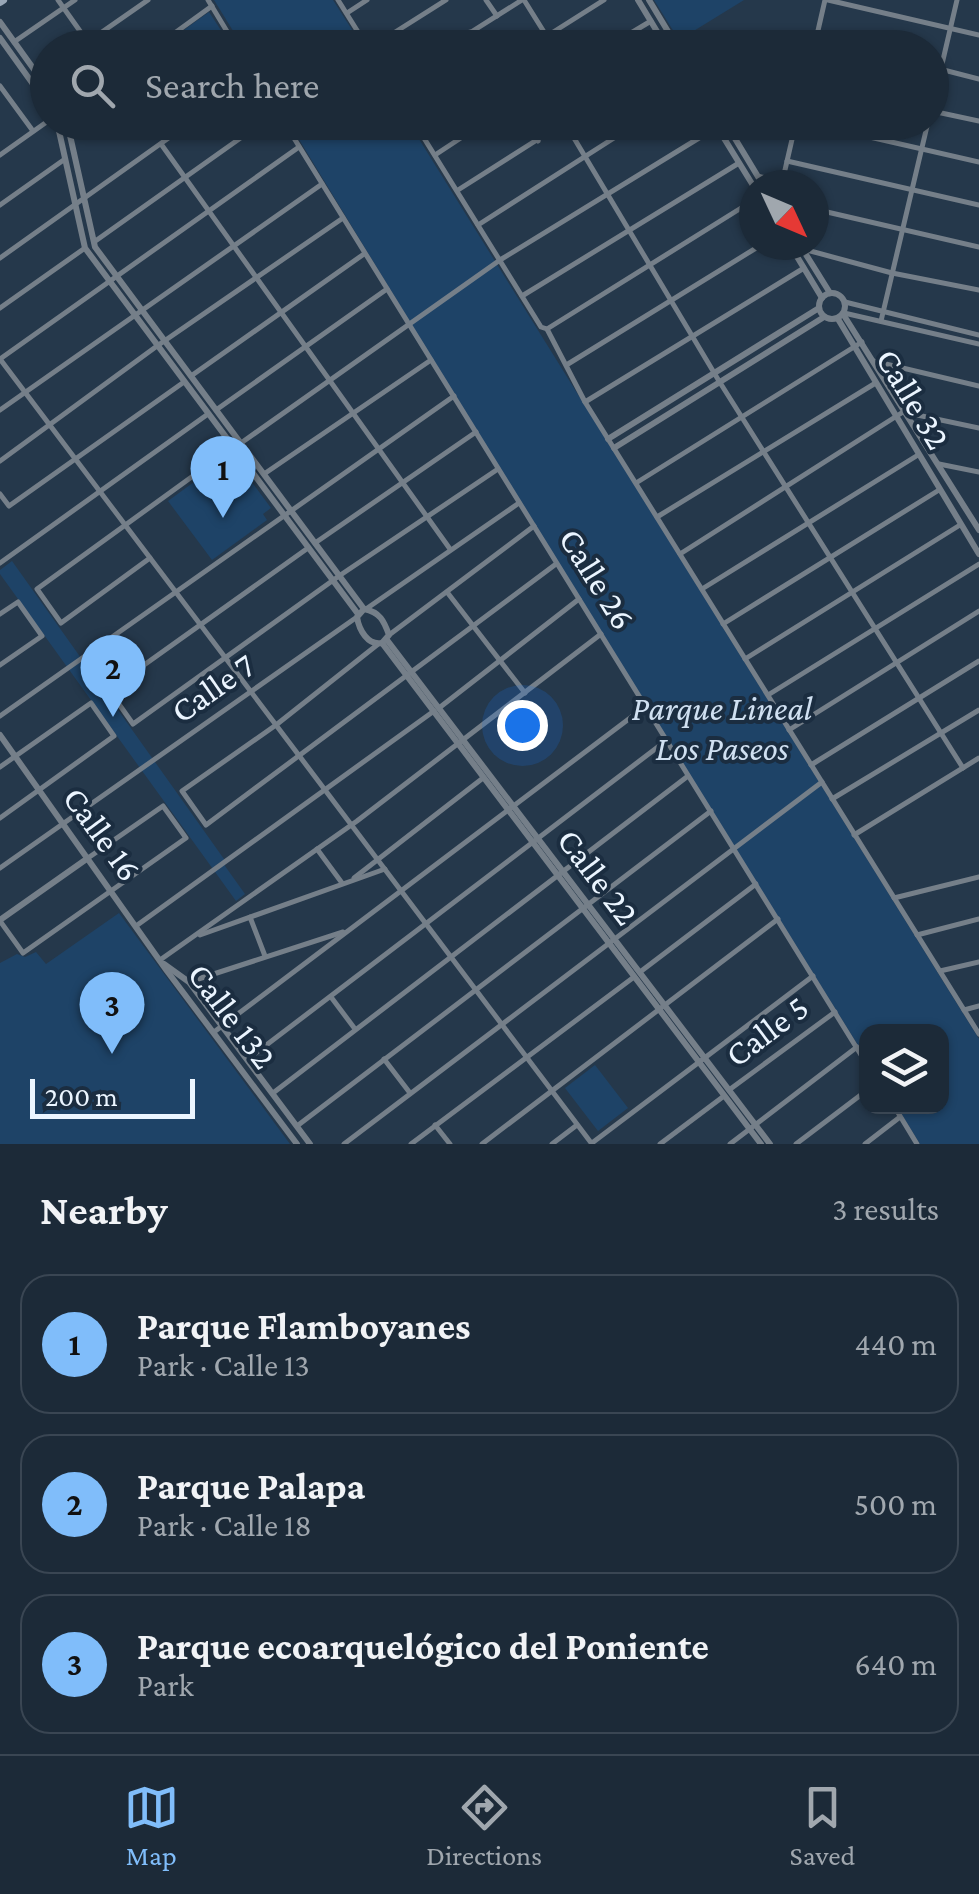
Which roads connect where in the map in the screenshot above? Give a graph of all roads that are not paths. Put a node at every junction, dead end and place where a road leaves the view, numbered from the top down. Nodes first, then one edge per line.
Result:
1 (58, 0) edge
2 (75, 0) edge
3 (148, 0) edge
4 (338, 0) edge
5 (368, 0) edge
6 (446, 0) edge
7 (486, 0) edge
8 (523, 0) edge
9 (604, 0) edge
10 (638, 0) edge
11 (649, 0) edge
12 (826, 0) edge
13 (957, 0) edge
14 (210, 3) edge
15 (64, 8) junction
16 (346, 13) junction
17 (497, 16) junction
18 (651, 21) junction
19 (0, 22) edge
20 (950, 28) junction
21 (32, 30) edge
22 (79, 30) edge
23 (109, 30) edge
24 (176, 30) edge
25 (226, 30) edge
26 (357, 30) edge
27 (398, 30) edge
28 (473, 30) edge
29 (543, 30) edge
30 (556, 30) edge
31 (636, 30) edge
32 (657, 30) edge
33 (667, 30) edge
34 (818, 30) edge
35 (30, 31) edge
36 (949, 32) edge
37 (979, 35) edge
38 (0, 38) edge
39 (14, 42) junction
40 (30, 65) edge
41 (949, 72) edge
42 (979, 78) edge
43 (30, 80) edge
44 (0, 86) edge
45 (8, 99) junction
46 (0, 104) edge
47 (949, 113) edge
48 (979, 121) edge
49 (30, 126) edge
50 (30, 134) edge
51 (61, 140) edge
52 (71, 140) edge
53 (166, 140) edge
54 (238, 140) edge
55 (294, 140) edge
56 (425, 140) edge
57 (458, 140) edge
58 (575, 140) edge
59 (610, 140) edge
60 (693, 140) edge
61 (727, 140) edge
62 (731, 140) edge
63 (792, 140) edge
64 (880, 140) edge
65 (924, 140) edge
66 (538, 141) edge
67 (161, 144) junction
68 (299, 148) junction
69 (922, 150) junction
70 (0, 155) edge
71 (435, 155) junction
72 (584, 156) junction
73 (65, 159) junction
74 (787, 161) junction
75 (979, 162) edge
76 (739, 163) junction
77 (743, 170) edge
78 (753, 170) edge
79 (785, 170) edge
80 (184, 178) junction
81 (322, 184) junction
82 (912, 190) junction
83 (457, 191) junction
84 (608, 193) junction
85 (83, 199) junction
86 (0, 205) edge
87 (74, 205) junction
88 (979, 205) edge
89 (739, 209) edge
90 (208, 210) junction
91 (829, 213) edge
92 (343, 218) junction
93 (478, 225) junction
94 (903, 230) junction
95 (632, 231) junction
96 (234, 244) junction
97 (89, 246) junction
98 (979, 247) edge
99 (365, 253) junction
100 (829, 254) edge
101 (0, 258) edge
102 (739, 259) edge
103 (500, 260) junction
104 (799, 260) edge
105 (808, 260) edge
106 (651, 264) junction
107 (804, 268) junction
108 (892, 272) junction
109 (257, 277) junction
110 (113, 279) junction
111 (387, 289) junction
112 (979, 290) edge
113 (522, 296) junction
114 (826, 296) junction
115 (673, 299) junction
116 (845, 302) junction
117 (0, 308) edge
118 (819, 308) junction
119 (138, 312) junction
120 (282, 312) junction
121 (883, 312) junction
122 (841, 315) junction
123 (824, 317) junction
124 (881, 321) junction
125 (409, 324) junction
126 (547, 329) junction
127 (979, 335) edge
128 (692, 336) junction
129 (862, 342) junction
130 (161, 344) junction
131 (979, 344) edge
132 (306, 346) junction
133 (854, 348) junction
134 (0, 359) edge
135 (431, 360) junction
136 (873, 360) junction
137 (567, 365) junction
138 (715, 372) junction
139 (187, 379) junction
140 (330, 380) junction
141 (720, 381) junction
142 (874, 384) junction
143 (979, 386) edge
144 (25, 393) junction
145 (454, 396) junction
146 (585, 402) junction
147 (0, 410) edge
148 (212, 412) junction
149 (903, 412) junction
150 (355, 415) junction
151 (742, 418) junction
152 (896, 419) junction
153 (49, 425) junction
154 (979, 428) edge
155 (476, 432) junction
156 (608, 439) junction
157 (237, 445) junction
158 (614, 448) junction
159 (379, 449) junction
160 (764, 452) junction
161 (918, 455) junction
162 (75, 459) junction
163 (0, 461) edge
164 (938, 464) junction
165 (499, 469) junction
166 (979, 472) edge
167 (264, 474) junction
168 (402, 483) junction
169 (636, 483) junction
170 (785, 488) junction
171 (939, 490) junction
172 (100, 492) junction
173 (0, 494) edge
174 (520, 502) junction
175 (288, 513) junction
176 (426, 517) junction
177 (657, 517) junction
178 (808, 524) junction
179 (960, 524) junction
180 (125, 525) junction
181 (534, 526) junction
182 (979, 530) edge
183 (312, 546) junction
184 (450, 549) junction
185 (680, 554) junction
186 (979, 554) edge
187 (150, 558) junction
188 (829, 558) junction
189 (0, 563) edge
190 (558, 564) junction
191 (979, 564) edge
192 (336, 578) junction
193 (702, 589) junction
194 (176, 592) junction
195 (447, 592) junction
196 (850, 592) junction
197 (580, 599) junction
198 (979, 611) edge
199 (361, 613) junction
200 (0, 614) edge
201 (200, 624) junction
202 (723, 624) junction
203 (474, 626) junction
204 (873, 628) junction
205 (601, 634) junction
206 (384, 641) junction
207 (226, 658) junction
208 (745, 659) junction
209 (500, 660) junction
210 (979, 661) edge
211 (897, 663) junction
212 (0, 665) edge
213 (410, 676) junction
214 (252, 692) junction
215 (524, 692) junction
216 (768, 695) junction
217 (919, 698) junction
218 (646, 706) junction
219 (436, 710) junction
220 (979, 710) edge
221 (0, 716) edge
222 (276, 725) junction
223 (789, 730) junction
224 (941, 733) junction
225 (0, 734) edge
226 (667, 740) junction
227 (461, 742) junction
228 (16, 756) junction
229 (301, 758) junction
230 (979, 758) edge
231 (811, 765) junction
232 (0, 767) edge
233 (963, 768) junction
234 (689, 776) junction
235 (484, 778) junction
236 (822, 782) junction
237 (39, 789) junction
238 (326, 791) junction
239 (832, 799) junction
240 (511, 808) junction
241 (711, 811) junction
242 (0, 818) edge
243 (64, 824) junction
244 (352, 824) junction
245 (854, 835) junction
246 (536, 841) junction
247 (734, 848) junction
248 (317, 849) junction
249 (88, 858) junction
250 (376, 858) junction
251 (0, 868) edge
252 (385, 869) junction
253 (562, 875) junction
254 (979, 877) edge
255 (352, 880) junction
256 (343, 883) junction
257 (756, 884) junction
258 (111, 890) junction
259 (400, 890) junction
260 (894, 898) junction
261 (586, 908) junction
262 (250, 918) junction
263 (979, 918) edge
264 (778, 919) junction
265 (0, 921) edge
266 (427, 924) junction
267 (136, 926) junction
268 (346, 931) junction
269 (917, 935) junction
270 (197, 936) junction
271 (612, 941) junction
272 (300, 945) junction
273 (266, 957) junction
274 (452, 957) junction
275 (308, 960) junction
276 (161, 961) junction
277 (979, 962) edge
278 (940, 971) junction
279 (637, 975) junction
280 (813, 976) junction
281 (189, 982) junction
282 (476, 990) junction
283 (331, 997) junction
284 (979, 1006) edge
285 (662, 1008) junction
286 (964, 1010) junction
287 (835, 1012) junction
288 (502, 1024) junction
289 (222, 1026) junction
290 (356, 1030) junction
291 (214, 1032) junction
292 (979, 1034) edge
293 (857, 1047) junction
294 (859, 1051) edge
295 (527, 1057) junction
296 (248, 1059) junction
297 (384, 1060) junction
298 (702, 1060) junction
299 (552, 1090) junction
300 (273, 1092) junction
301 (727, 1093) junction
302 (411, 1094) junction
303 (859, 1096) edge
304 (900, 1116) joint
305 (578, 1124) junction
306 (436, 1125) junction
307 (297, 1126) junction
308 (753, 1128) junction
309 (592, 1143) edge
310 (297, 1144) edge
311 (310, 1144) edge
312 (344, 1144) edge
313 (411, 1144) edge
314 (450, 1144) edge
315 (482, 1144) edge
316 (552, 1144) edge
317 (660, 1144) edge
318 (730, 1144) edge
319 (760, 1144) edge
320 (770, 1144) edge
321 (796, 1144) edge
322 (864, 1144) edge
323 (917, 1144) edge

1 - 15 street
2 - 15 street
3 - 23 street
4 - 16 street
5 - 16 street
6 - 27 street
7 - 17 street
8 - 17 street
8 - 29 street
9 - 30 street
10 - 18 street
11 - 33 street
12 - 20 street
12 - 34 street
13 - 20 street
14 - 24 street
14 - 25 street
15 - 21 street
15 - 22 street
16 - 26 street
17 - 28 street
18 - 31 street
18 - 32 street
19 - 39 street
20 - 36 street
20 - 37 street
35 - 39 street
38 - 43 street
39 - 40 street
41 - 42 street
44 - 45 street
45 - 46 street
45 - 49 street
47 - 48 street
50 - 70 street
51 - 73 street
52 - 85 street
53 - 67 street
54 - 80 street
55 - 68 street, Calle 26
56 - 71 street
57 - 71 street
58 - 72 street
59 - 72 street
60 - 84 street
61 - 76 street
62 - 78 street
63 - 74 street
64 - 69 street
65 - 69 street
66 - 83 street
67 - 80 street
67 - 85 street
68 - 81 street, Calle 26
68 - 90 street
69 - 75 street
69 - 82 street
71 - 83 street
72 - 84 street
72 - 93 street
73 - 86 street
73 - 87 street
74 - 79 street
74 - 82 street
76 - 77 street
76 - 95 street
80 - 90 street
80 - 97 street
81 - 92 street, Calle 26
81 - 96 street
82 - 88 street
82 - 94 street
83 - 93 street
84 - 95 street
84 - 103 street
85 - 87 street
85 - 97 street
87 - 97 street
87 - 101 street
89 - 106 street
90 - 96 street
90 - 110 street
91 - 94 street
92 - 99 street, Calle 26
92 - 109 street
93 - 103 street
94 - 98 street
94 - 108 street
95 - 106 street
95 - 113 street
96 - 109 street
96 - 119 street
97 - 110 street
97 - 117 street
99 - 111 street, Calle 26
99 - 120 street
100 - 108 street
102 - 115 street
103 - 113 street
103 - 125 street
104 - 107 street
105 - 114 street
106 - 115 street
106 - 126 street
107 - 114 street
107 - 128 street
108 - 112 street
108 - 121 street
109 - 120 street
109 - 130 street
110 - 119 street
110 - 134 street
111 - 125 street, Calle 26
111 - 132 street
113 - 126 street
114 - 116 street
114 - 118 street
115 - 128 street
115 - 137 street
116 - 121 street
116 - 122 street
118 - 123 street
118 - 138 street
119 - 130 street
119 - 144 street
120 - 132 street
120 - 139 street
121 - 124 street
121 - 127 street
122 - 123 street
122 - 124 street
122 - 129 street, Calle 32
122 - 133 street, Calle 32
123 - 141 street
124 - 131 street
125 - 135 street, Calle 26
125 - 140 street
126 - 137 street
128 - 138 street
128 - 146 street
129 - 133 street
129 - 136 street, Calle 32
130 - 139 street
130 - 153 street
132 - 140 street
132 - 148 street
133 - 142 street, Calle 32
133 - 151 street
134 - 144 street
135 - 145 street, Calle 26
135 - 150 street
136 - 143 street
136 - 149 street, Calle 32
137 - 146 street
138 - 141 street
138 - 156 street
139 - 148 street
139 - 162 street
140 - 150 street
140 - 157 street
141 - 151 street
141 - 158 street
142 - 152 street, Calle 32
142 - 160 street
144 - 147 street
144 - 153 street
145 - 155 street, Calle 26
145 - 159 street
146 - 156 street
148 - 157 street
148 - 172 street
149 - 152 street
149 - 154 street
149 - 164 street, Calle 32
150 - 159 street
150 - 167 street
151 - 160 street
151 - 169 street
152 - 161 street, Calle 32
152 - 170 street
153 - 162 street
153 - 163 street
155 - 165 street, Calle 26
155 - 168 street
156 - 158 street
157 - 167 street
157 - 175 street
157 - 180 street
158 - 169 street
159 - 168 street
159 - 175 street
160 - 170 street
160 - 177 street
161 - 171 street, Calle 32
161 - 178 street
162 - 172 street
162 - 173 street
164 - 166 street
164 - 182 street, Calle 32
165 - 174 street, Calle 26
165 - 176 street
167 - 175 street
168 - 176 street
168 - 183 street
169 - 177 street
170 - 178 street
170 - 185 street
171 - 179 street, Calle 32
171 - 188 street
172 - 180 street
172 - 189 street
174 - 181 street, Calle 26
174 - 184 street, Calle 7
175 - 183 street
175 - 194 street
176 - 184 street
176 - 192 street
177 - 185 street
178 - 188 street
178 - 193 street
179 - 186 street, Calle 32
179 - 196 street
180 - 187 street
180 - 187 street
181 - 190 street, Calle 26
181 - 195 street
183 - 192 street
183 - 201 street
184 - 199 street, Calle 7
185 - 193 street
187 - 194 street
188 - 196 street
188 - 202 street
190 - 197 street, Calle 26
190 - 203 street
191 - 204 street
192 - 199 street
192 - 207 street
193 - 202 street
194 - 201 street
194 - 221 street
195 - 203 street
195 - 206 street
196 - 204 street
196 - 208 street
197 - 205 street, Calle 26
197 - 209 street
198 - 211 street
199 - 206 street
199 - 206 street
199 - 214 street, Calle 7
200 - 212 street
201 - 207 street
201 - 207 street
202 - 208 street
203 - 209 street
203 - 213 street
204 - 211 street
204 - 216 street
205 - 215 street
205 - 218 street, Calle 26
206 - 213 street, Calle 22
206 - 222 street
207 - 214 street
208 - 216 street
209 - 215 street
209 - 219 street
210 - 217 street
211 - 217 street
211 - 223 street
213 - 219 street, Calle 22
213 - 229 street
214 - 222 street
214 - 243 street, Calle 7
215 - 227 street
216 - 223 street
217 - 224 street
217 - 231 street
218 - 226 street, Calle 26
218 - 240 street
219 - 227 street, Calle 22
219 - 238 street
220 - 224 street
222 - 229 street
222 - 229 street
223 - 231 street
224 - 233 street
224 - 239 street
225 - 228 street, Calle 16
226 - 234 street, Calle 26
226 - 246 street
227 - 235 street, Calle 22
227 - 240 street, Calle 22
227 - 244 street
228 - 232 street
228 - 237 street, Calle 16
228 - 237 street
229 - 238 street
230 - 233 street
231 - 236 street
233 - 245 street
234 - 241 street, Calle 26
234 - 253 street
235 - 240 street, Calle 22
235 - 250 street
236 - 239 street
236 - 247 street
237 - 242 street
237 - 243 street, Calle 16
238 - 244 street
238 - 267 street
239 - 245 street
240 - 246 street, Calle 22
240 - 259 street
241 - 247 street, Calle 26
241 - 261 street
243 - 249 street, Calle 16
243 - 251 street, Calle 7
244 - 248 street
244 - 250 street
245 - 260 street
246 - 253 street, Calle 22
246 - 266 street
247 - 257 street, Calle 26
247 - 271 street
248 - 256 street
248 - 270 street
249 - 258 street, Calle 16
249 - 258 street
249 - 265 street
250 - 252 street
250 - 255 street
252 - 255 street
252 - 259 street
253 - 261 street, Calle 22
253 - 274 street
254 - 260 street
255 - 256 street
256 - 262 street
257 - 264 street, Calle 26
257 - 279 street
258 - 265 street
258 - 267 street, Calle 16
259 - 266 street
259 - 268 street
260 - 269 street
261 - 271 street, Calle 22
261 - 282 street
262 - 270 street
262 - 273 street
263 - 269 street
264 - 280 street, Calle 26
264 - 285 street
266 - 274 street
266 - 283 street
267 - 276 street, Calle 16
268 - 272 street
268 - 275 street
269 - 278 street
270 - 276 street
271 - 279 street, Calle 22
271 - 288 street
272 - 273 street
272 - 275 street
273 - 281 street
274 - 282 street
274 - 290 street
275 - 289 street
276 - 281 street, Calle 132
276 - 291 street, Calle 132
277 - 278 street
278 - 286 street
279 - 285 street, Calle 22
279 - 295 street
280 - 287 street, Calle 26
280 - 298 street
281 - 289 street, Calle 132
282 - 288 street
282 - 297 street
283 - 290 street
283 - 296 street
284 - 286 street
285 - 298 street, Calle 22
285 - 299 street
286 - 292 street
287 - 293 street, Calle 26
287 - 301 street, Calle 5
288 - 295 street
288 - 302 street
289 - 291 street
289 - 296 street, Calle 132
290 - 300 street
291 - 310 street, Calle 132
293 - 294 street, Calle 26
293 - 308 street
295 - 299 street
295 - 306 street
296 - 300 street, Calle 132
297 - 302 street
297 - 307 street
298 - 301 street, Calle 22
298 - 309 street
299 - 305 street
299 - 315 street
300 - 307 street, Calle 132
301 - 308 street, Calle 22
301 - 317 street, Calle 5
302 - 312 street
303 - 321 street
304 - 322 street
304 - 323 street
305 - 309 street
305 - 316 street
306 - 313 street
306 - 314 street
307 - 311 street, Calle 132
308 - 318 street
308 - 319 street, Calle 22
308 - 320 street, Calle 22

